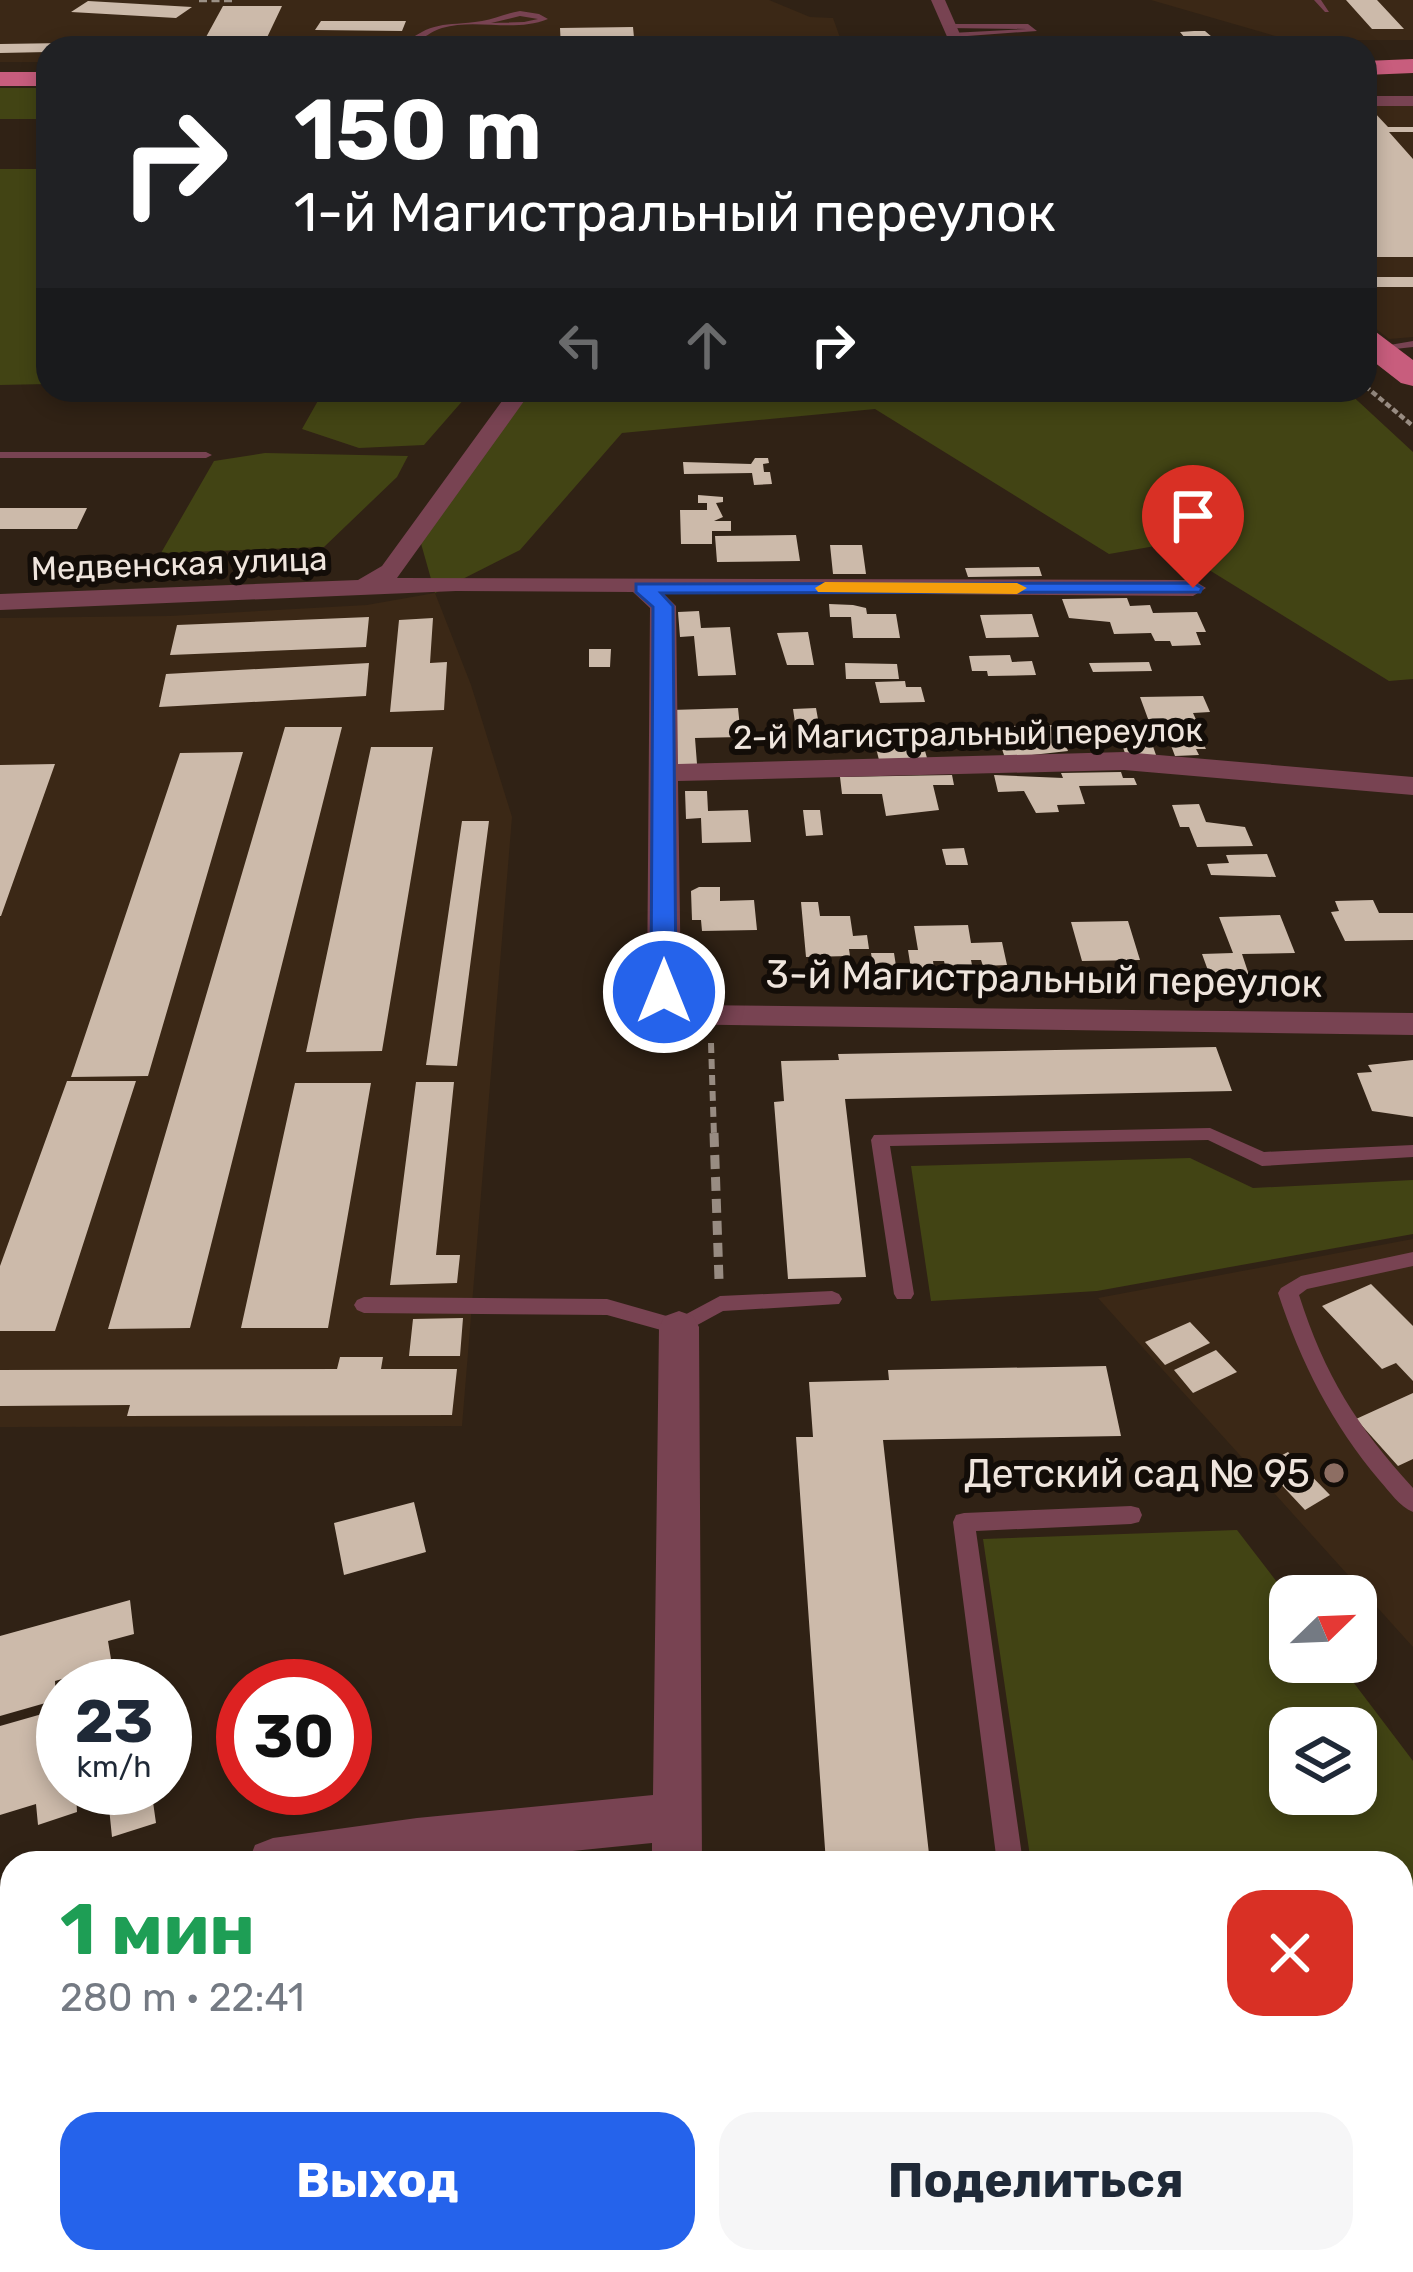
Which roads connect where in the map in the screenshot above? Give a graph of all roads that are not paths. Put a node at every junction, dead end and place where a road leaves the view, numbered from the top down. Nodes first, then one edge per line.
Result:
1 (939, 0) edge
2 (1317, 0) edge
3 (1327, 11) dead end
4 (478, 24) junction
5 (418, 36) edge
6 (955, 36) edge
7 (1377, 67) edge
8 (1413, 67) edge
9 (0, 79) edge
10 (36, 79) edge
11 (1377, 101) edge
12 (1413, 101) edge
13 (0, 132) edge
14 (18, 132) dead end
15 (1377, 343) edge
16 (1413, 344) edge
17 (1377, 348) edge
18 (1413, 376) edge
19 (512, 402) edge
20 (0, 454) edge
21 (206, 455) dead end
22 (643, 588) junction
23 (1193, 588) dead end
24 (360, 590) junction
25 (0, 602) edge
26 (666, 773) junction
27 (1413, 786) edge
28 (1413, 1024) edge
29 (1413, 1151) edge
30 (1413, 1259) edge
31 (904, 1294) dead end
32 (832, 1299) dead end
33 (364, 1306) dead end
34 (679, 1328) junction
35 (1413, 1503) edge
36 (1131, 1515) dead end
37 (676, 1840) edge
38 (355, 1851) edge
39 (1008, 1851) edge

1 - 6 street
2 - 3 lane
4 - 4 lane
4 - 5 lane
6 - 6 lane
7 - 8 main road
9 - 10 main road
11 - 12 street
13 - 14 lane
15 - 16 lane
17 - 18 main road
19 - 24 street
20 - 21 lane
22 - 23 street, Медвенская улица
22 - 24 street, Медвенская улица
22 - 26 street
24 - 25 street, Медвенская улица
26 - 27 street, 2-й Магистральный переулок
26 - 28 street, 3-й Магистральный переулок
29 - 31 lane
30 - 35 lane
32 - 34 lane
33 - 34 lane
34 - 37 street
36 - 39 lane
37 - 38 street

